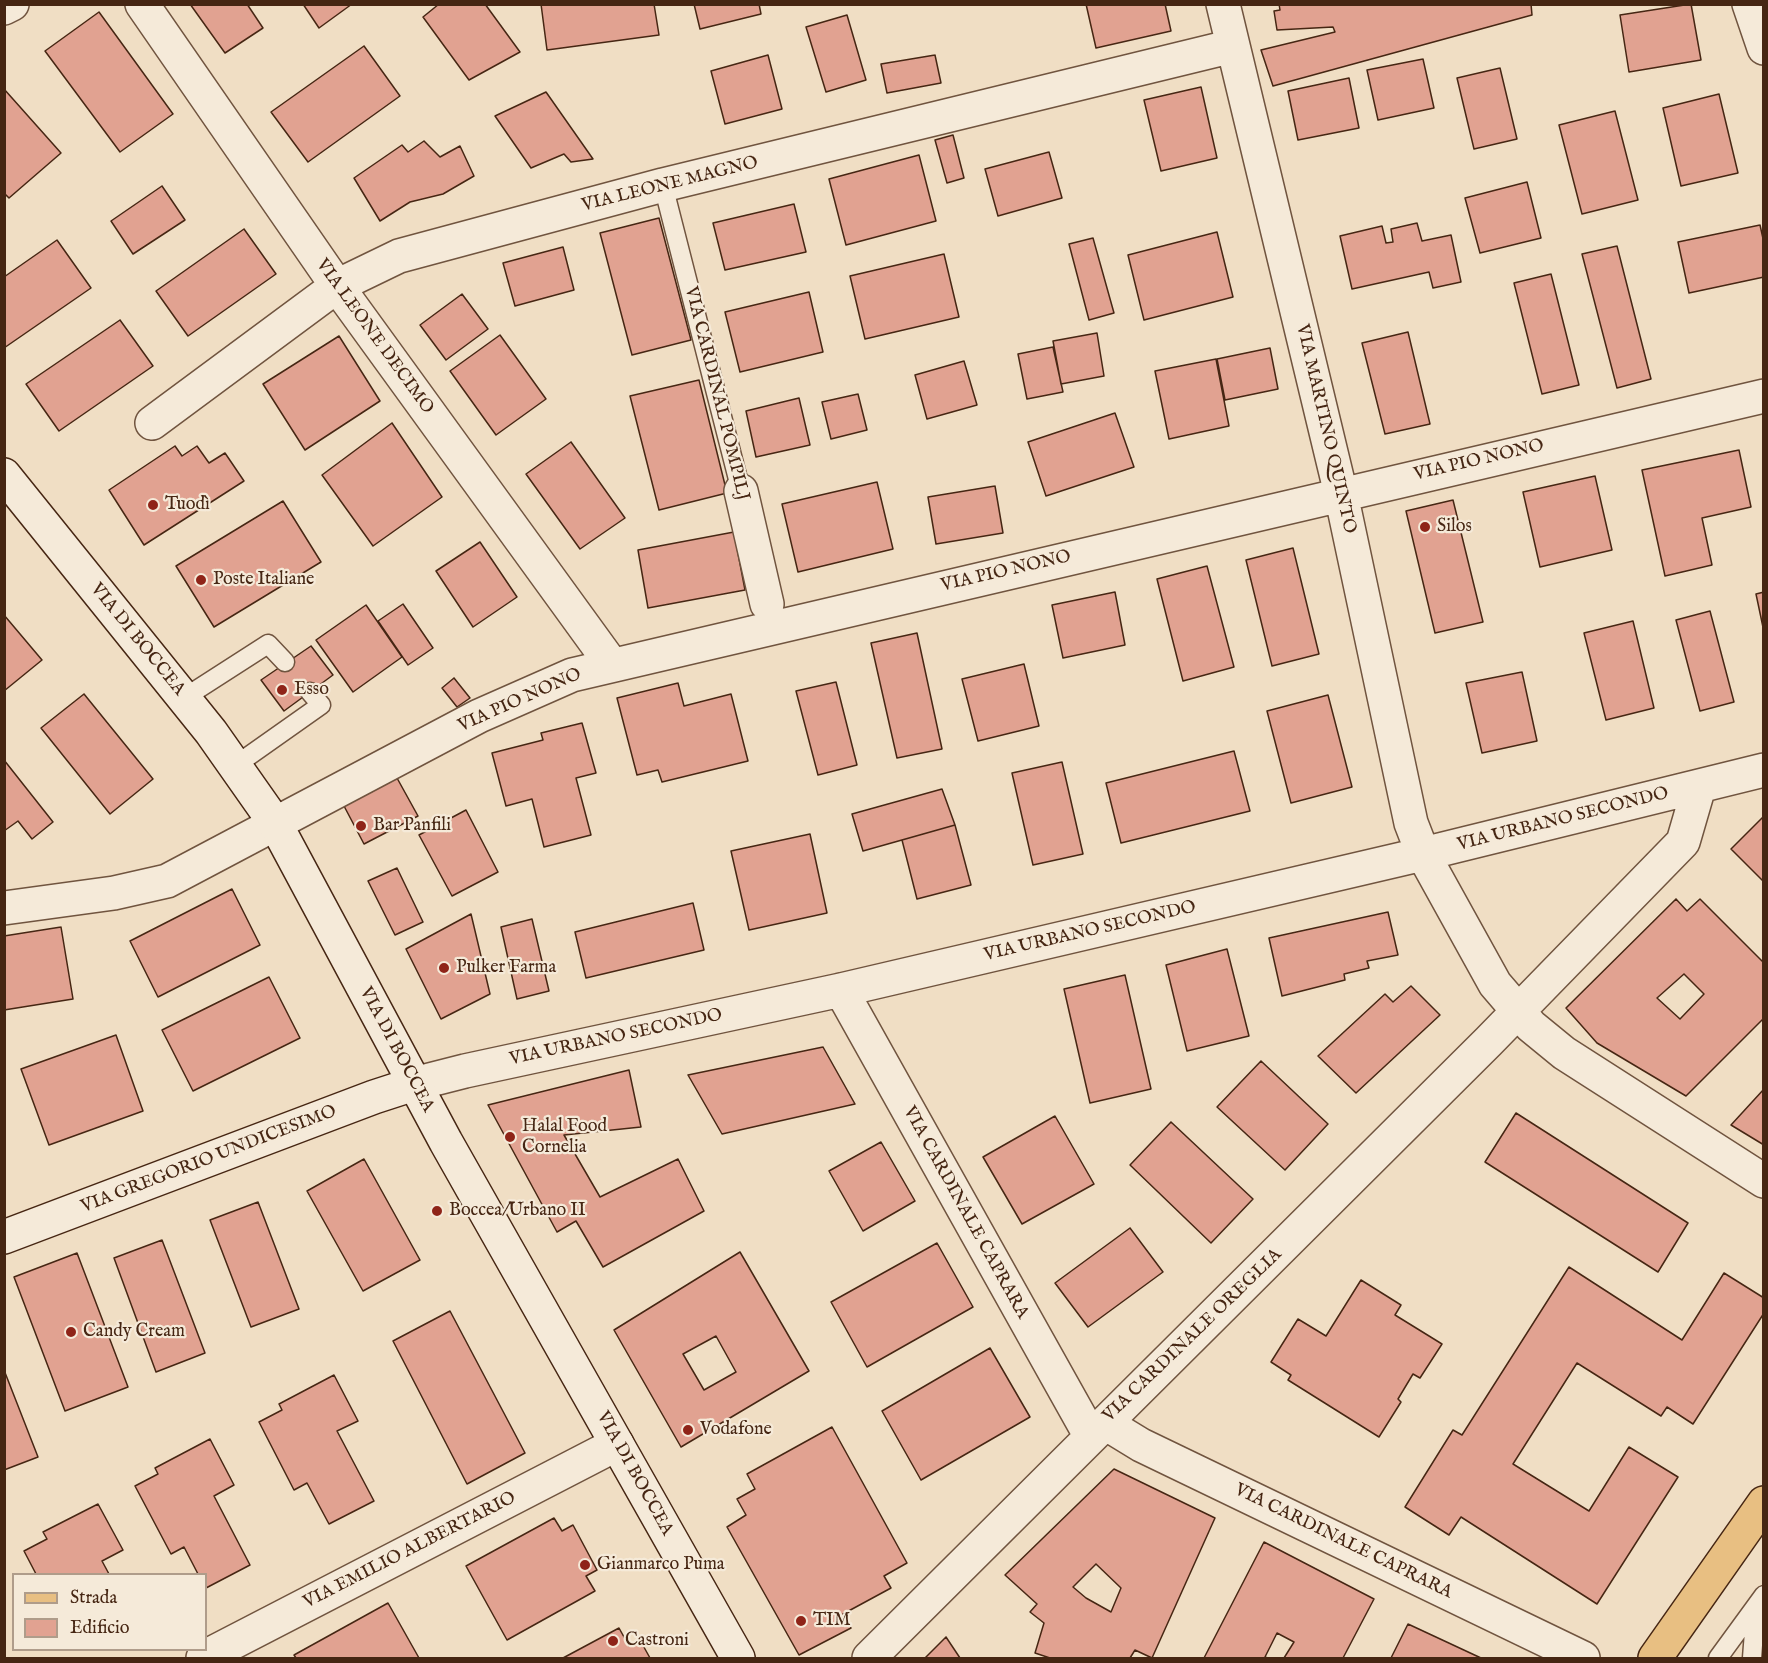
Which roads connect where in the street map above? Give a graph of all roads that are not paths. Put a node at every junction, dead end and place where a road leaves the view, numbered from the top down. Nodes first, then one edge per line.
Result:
1 (12, 4) edge
2 (142, 4) edge
3 (1222, 4) edge
4 (1749, 4) edge
5 (4, 8) edge
6 (1233, 46) junction
7 (1764, 48) edge
8 (663, 185) junction
9 (337, 286) junction
10 (1764, 396) edge
11 (153, 423) dead end
12 (4, 475) edge
13 (741, 491) joint
14 (1341, 494) junction
15 (767, 604) dead end
16 (285, 662) dead end
17 (612, 665) junction
18 (310, 692) dead end
19 (184, 698) junction
20 (236, 765) junction
21 (1764, 770) edge
22 (1699, 787) junction
23 (275, 823) junction
24 (1423, 854) junction
25 (4, 908) edge
26 (841, 990) junction
27 (1517, 1013) junction
28 (414, 1084) junction
29 (1764, 1181) edge
30 (4, 1237) edge
31 (1098, 1429) junction
32 (617, 1444) junction
33 (1764, 1503) edge
34 (1760, 1600) edge
35 (222, 1654) edge
36 (1719, 1658) edge
37 (738, 1659) edge
38 (869, 1659) edge
39 (1583, 1659) edge
40 (1655, 1659) edge
41 (1752, 1659) edge

1 - 5 street
2 - 9 street, VIA LEONE DECIMO
3 - 6 street, VIA MARTINO QUINTO
4 - 7 street
6 - 8 street, VIA LEONE MAGNO
6 - 14 street, VIA MARTINO QUINTO
8 - 9 street, VIA LEONE MAGNO
8 - 13 lane, VIA CARDINAL POMPILJ
9 - 11 street, VIA LEONE MAGNO
9 - 17 street, VIA LEONE DECIMO
10 - 14 street, VIA PIO NONO
12 - 19 street, VIA DI BOCCEA
13 - 15 street, VIA CARDINAL POMPILJ
14 - 17 street, VIA PIO NONO
14 - 24 street, VIA MARTINO QUINTO
16 - 19 lane
17 - 23 street, VIA PIO NONO
18 - 20 lane
19 - 20 street, VIA DI BOCCEA
20 - 23 street, VIA DI BOCCEA
21 - 22 street, VIA URBANO SECONDO
22 - 24 street, VIA URBANO SECONDO
22 - 27 street, VIA CARDINALE OREGLIA
23 - 25 street, VIA PIO NONO
23 - 28 street, VIA DI BOCCEA
24 - 26 street, VIA URBANO SECONDO
24 - 27 street, VIA MARTINO QUINTO
26 - 28 street, VIA URBANO SECONDO
26 - 31 street, VIA CARDINALE CAPRARA
27 - 29 street, VIA MARTINO QUINTO
27 - 31 street, VIA CARDINALE OREGLIA
28 - 30 street, VIA GREGORIO UNDICESIMO
28 - 32 street, VIA DI BOCCEA
31 - 38 street, VIA CARDINALE OREGLIA
31 - 39 street, VIA CARDINALE CAPRARA
32 - 35 street, VIA EMILIO ALBERTARIO
32 - 37 street, VIA DI BOCCEA
33 - 40 main road
34 - 36 lane
34 - 41 lane

